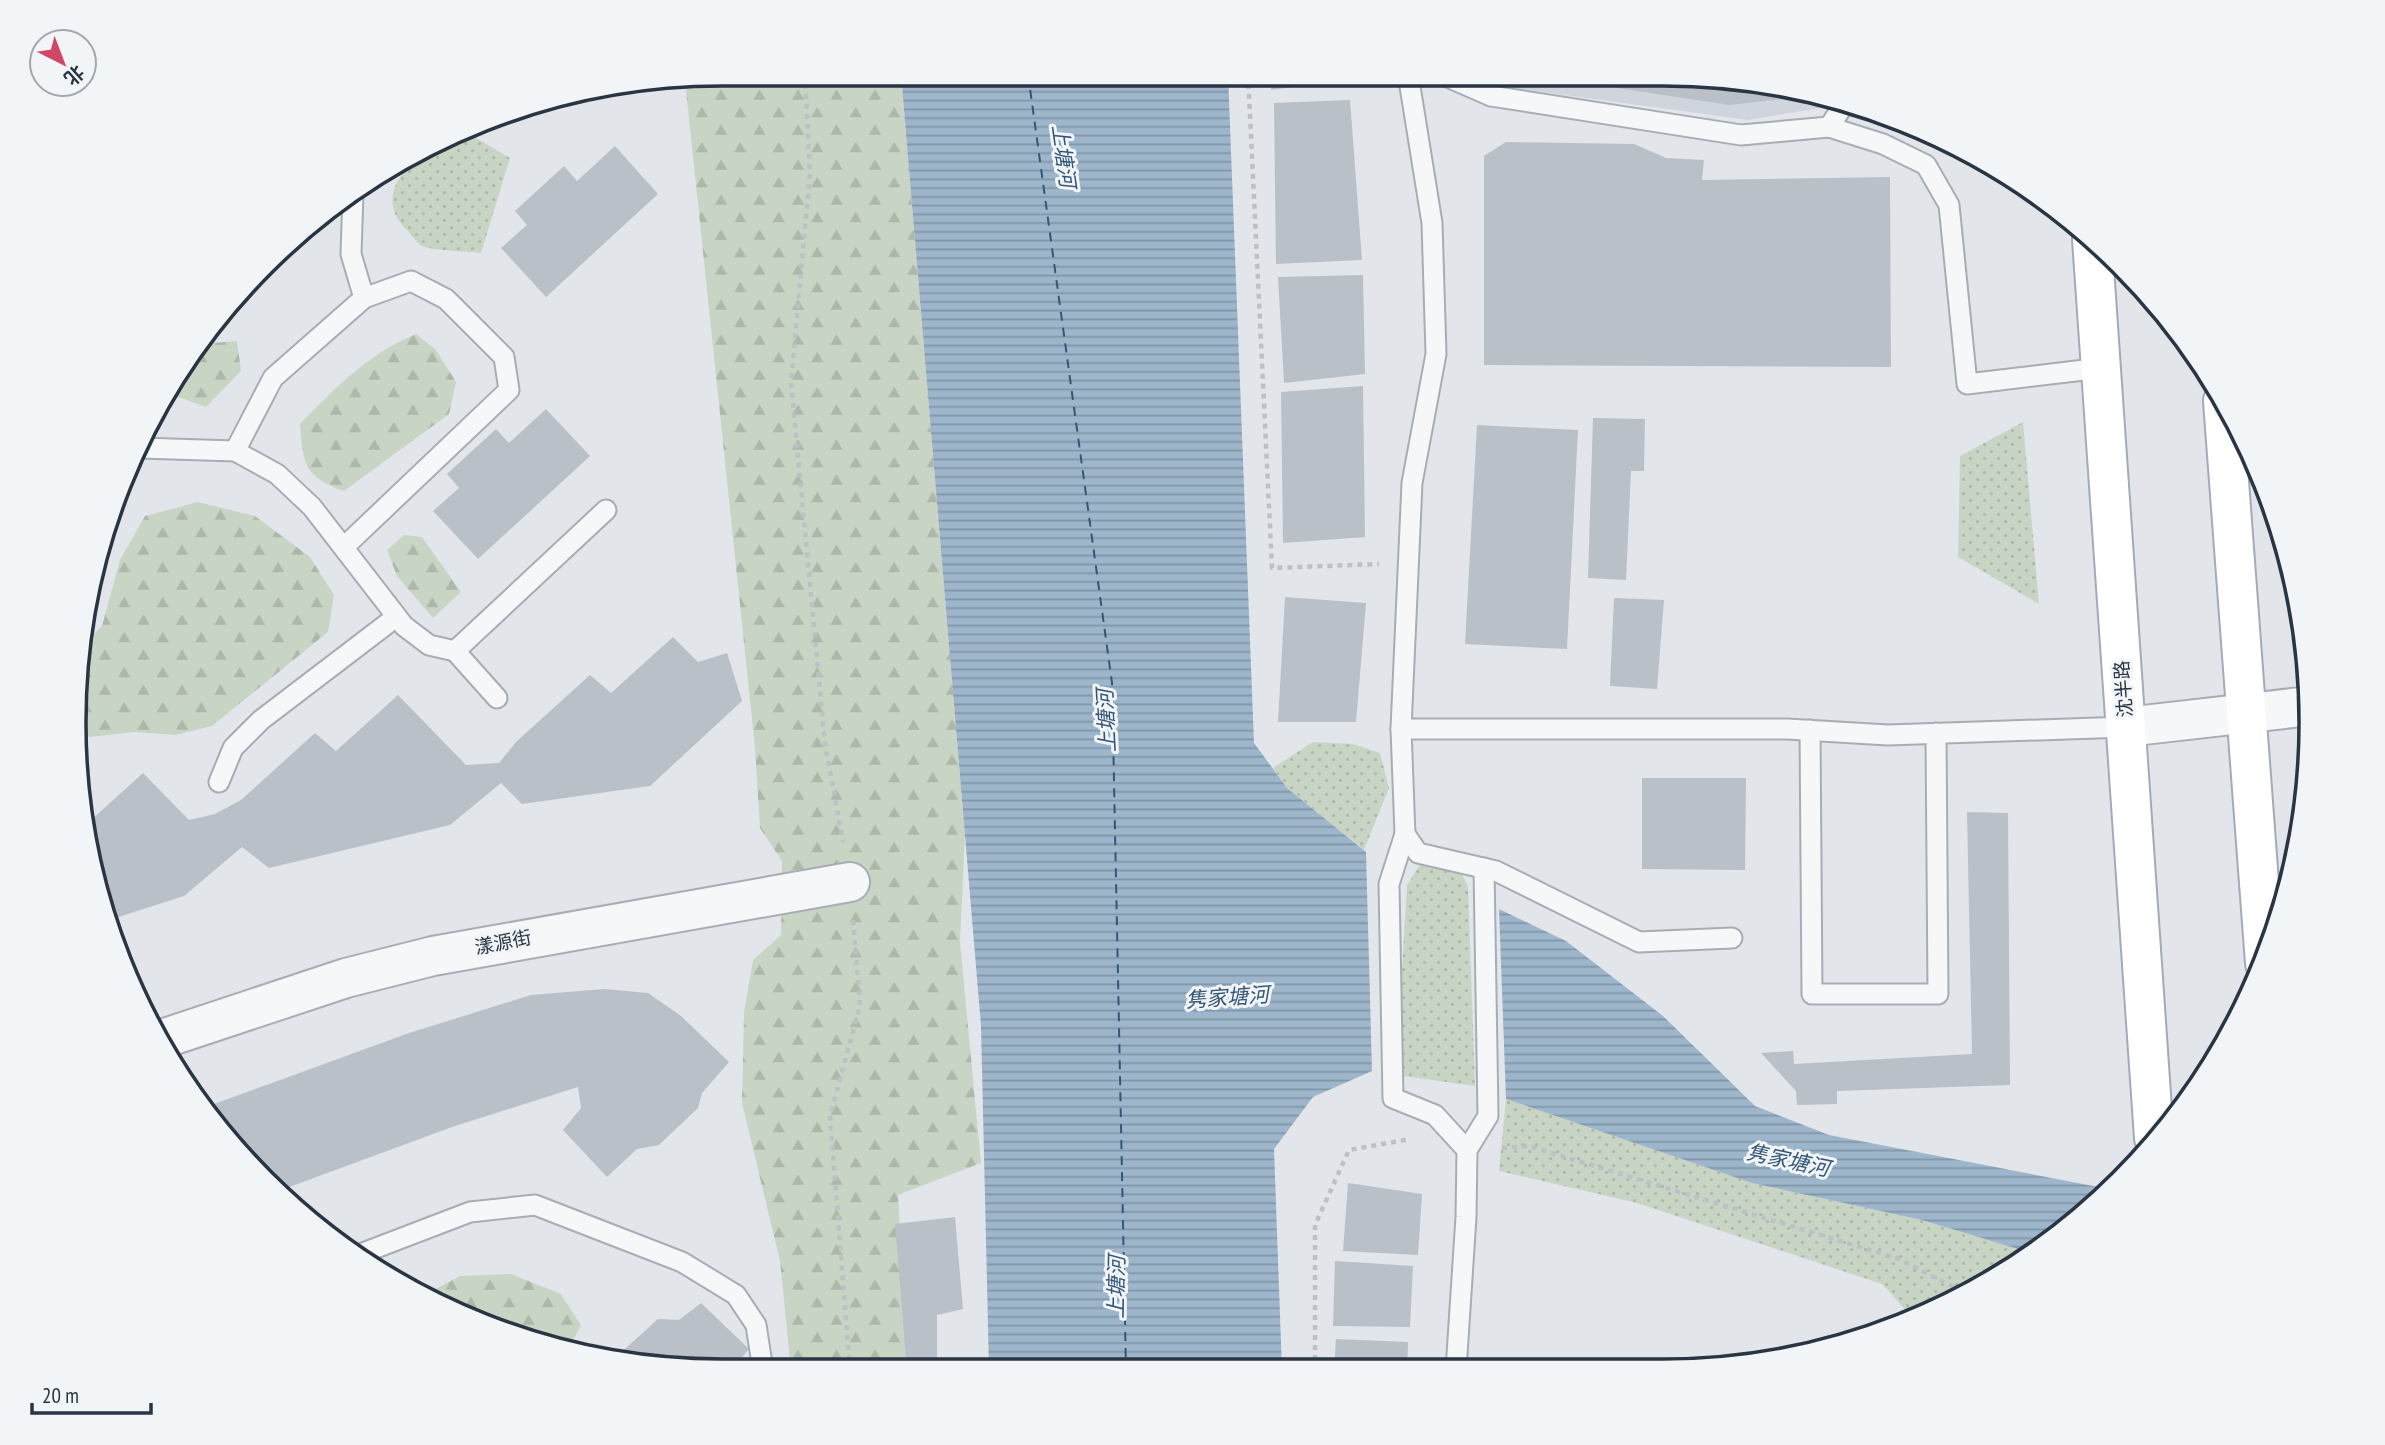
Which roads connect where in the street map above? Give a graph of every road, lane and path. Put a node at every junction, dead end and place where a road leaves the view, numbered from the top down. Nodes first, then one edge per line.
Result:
1 (806, 86) edge
2 (1249, 86) edge
3 (1410, 86) edge
4 (1468, 86) edge
5 (1839, 111) edge
6 (1829, 127) junction
7 (353, 205) edge
8 (2093, 254) edge
9 (364, 298) junction
10 (2101, 368) junction
11 (2225, 424) edge
12 (148, 448) edge
13 (235, 451) junction
14 (607, 510) dead end
15 (344, 547) junction
16 (1409, 563) junction
17 (396, 617) junction
18 (455, 651) junction
19 (498, 698) dead end
20 (2299, 708) edge
21 (2246, 715) junction
22 (2126, 727) junction
23 (1401, 729) junction
24 (1810, 730) junction
25 (1936, 733) junction
26 (219, 782) dead end
27 (1405, 834) junction
28 (1484, 868) junction
29 (850, 882) junction
30 (2263, 933) edge
31 (1732, 938) dead end
32 (169, 1037) edge
33 (2153, 1127) edge
34 (1467, 1150) junction
35 (368, 1251) edge
36 (1956, 1288) edge
37 (761, 1359) edge
38 (849, 1359) edge
39 (1315, 1359) edge
40 (1457, 1359) edge

1 - 29 path
2 - 16 path
3 - 16 lane
4 - 6 lane
5 - 6 lane
6 - 10 lane
7 - 9 lane
8 - 10 main road, 沈半路
9 - 13 lane
9 - 15 lane
10 - 22 main road, 沈半路
11 - 21 main road
12 - 13 lane
13 - 15 lane
14 - 18 lane
15 - 17 lane
16 - 23 lane
17 - 18 lane
17 - 26 lane
18 - 19 lane
20 - 21 street
21 - 22 street
21 - 30 main road
22 - 25 lane
22 - 33 main road, 沈半路
23 - 24 lane
23 - 27 lane
24 - 25 lane
24 - 25 lane
27 - 28 lane
27 - 34 lane
28 - 31 lane
28 - 34 lane
29 - 32 street, 漾源街
29 - 38 path
34 - 36 path
34 - 39 path
34 - 40 lane
35 - 37 lane

